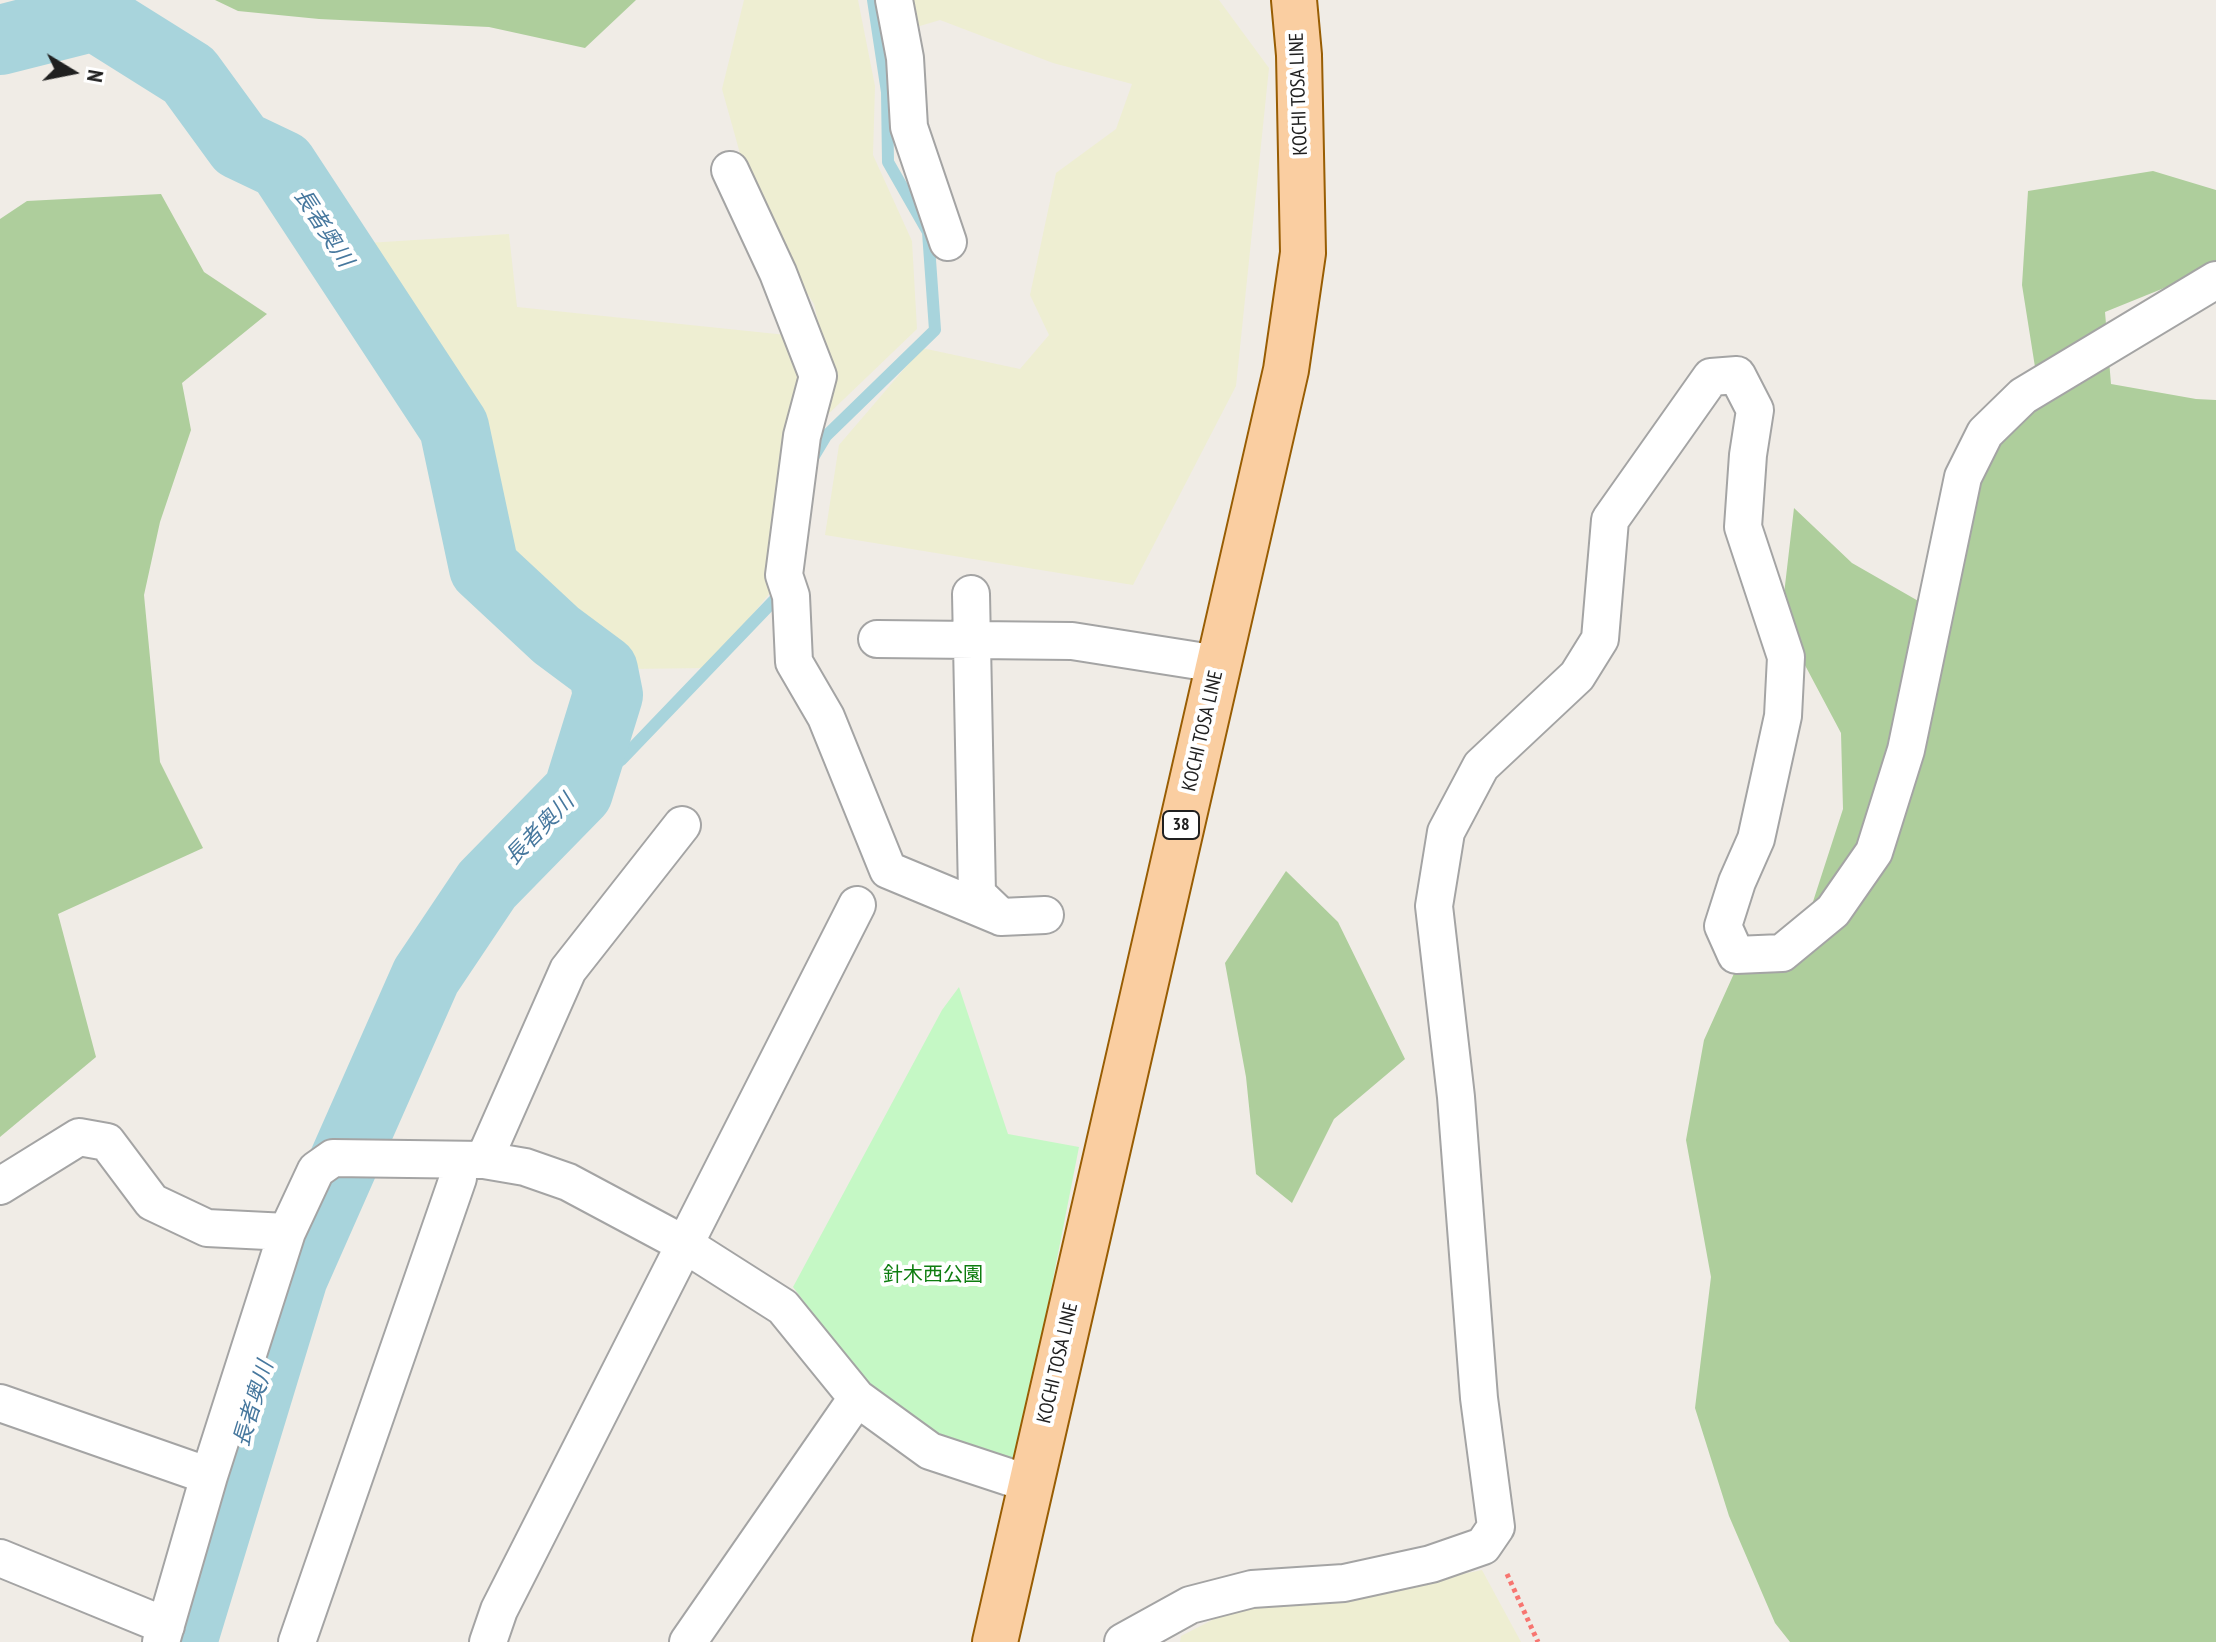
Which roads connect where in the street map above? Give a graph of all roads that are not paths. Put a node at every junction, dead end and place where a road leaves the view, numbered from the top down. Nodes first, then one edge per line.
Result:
1 (894, 0) edge
2 (1294, 0) edge
3 (730, 170) dead end
4 (948, 242) dead end
5 (2216, 280) edge
6 (971, 594) dead end
7 (877, 639) dead end
8 (972, 640) junction
9 (1218, 664) junction
10 (682, 825) dead end
11 (857, 905) dead end
12 (1045, 915) dead end
13 (1001, 917) junction
14 (471, 1160) junction
15 (0, 1186) edge
16 (287, 1232) junction
17 (684, 1244) junction
18 (857, 1398) junction
19 (0, 1403) edge
20 (209, 1476) junction
21 (1030, 1484) junction
22 (0, 1558) edge
23 (164, 1634) edge
24 (297, 1642) edge
25 (488, 1642) edge
26 (688, 1642) edge
27 (995, 1642) edge
28 (1123, 1642) edge

1 - 4 street
2 - 9 main road, KOCHI TOSA LINE / 38
3 - 13 street
5 - 28 street
6 - 8 street
7 - 8 street
8 - 9 street
8 - 13 street
9 - 21 main road, KOCHI TOSA LINE / 38
10 - 14 street
11 - 17 street
12 - 13 street
14 - 16 street
14 - 17 street
14 - 24 street
15 - 16 street
16 - 20 street
17 - 18 street
17 - 25 street
18 - 21 street
18 - 26 street
19 - 20 street
20 - 23 street
21 - 27 main road, KOCHI TOSA LINE / 38
22 - 23 street

